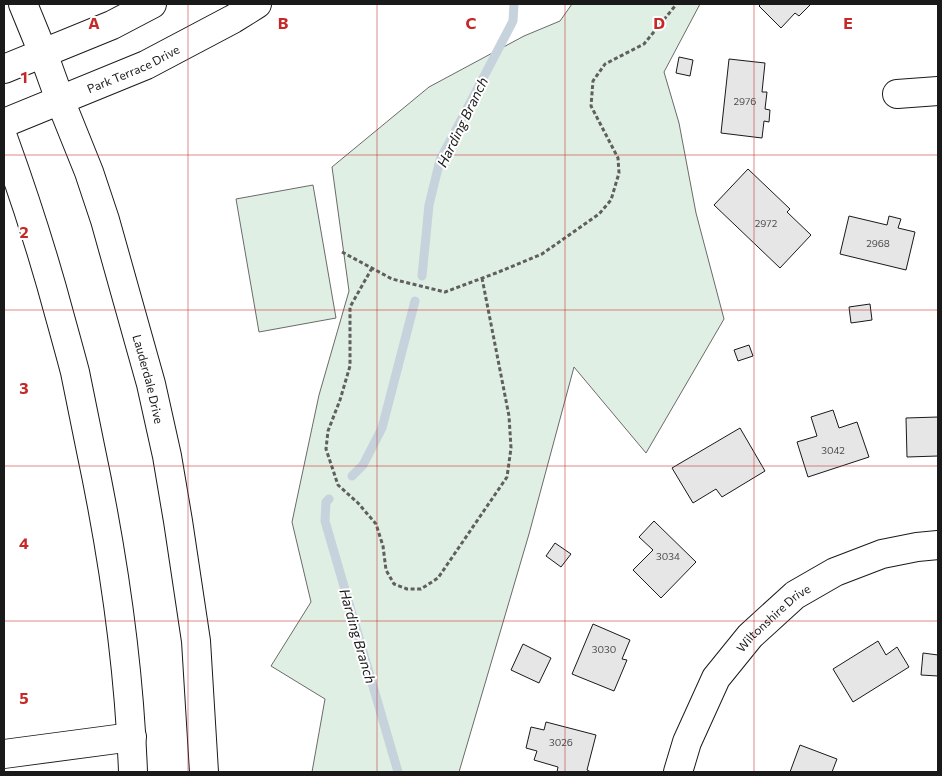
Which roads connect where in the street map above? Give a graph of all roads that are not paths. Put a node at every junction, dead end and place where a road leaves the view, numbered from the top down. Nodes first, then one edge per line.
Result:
1 (23, 4) edge
2 (152, 4) edge
3 (257, 4) edge
4 (43, 53) junction
5 (4, 69) edge
6 (938, 91) edge
7 (896, 94) dead end
8 (60, 100) junction
9 (4, 123) edge
10 (4, 140) edge
11 (938, 545) edge
12 (132, 738) junction
13 (4, 754) edge
14 (133, 772) edge
15 (204, 772) edge
16 (678, 772) edge

1 - 4 main road, Lauderdale Drive
2 - 4 main road
3 - 8 main road, Park Terrace Drive
4 - 5 main road
4 - 8 main road, Lauderdale Drive
6 - 7 main road
8 - 9 main road, Park Terrace Drive
8 - 15 main road, Lauderdale Drive
10 - 12 main road
11 - 16 main road, Wiltonshire Drive
12 - 13 main road
12 - 14 main road

